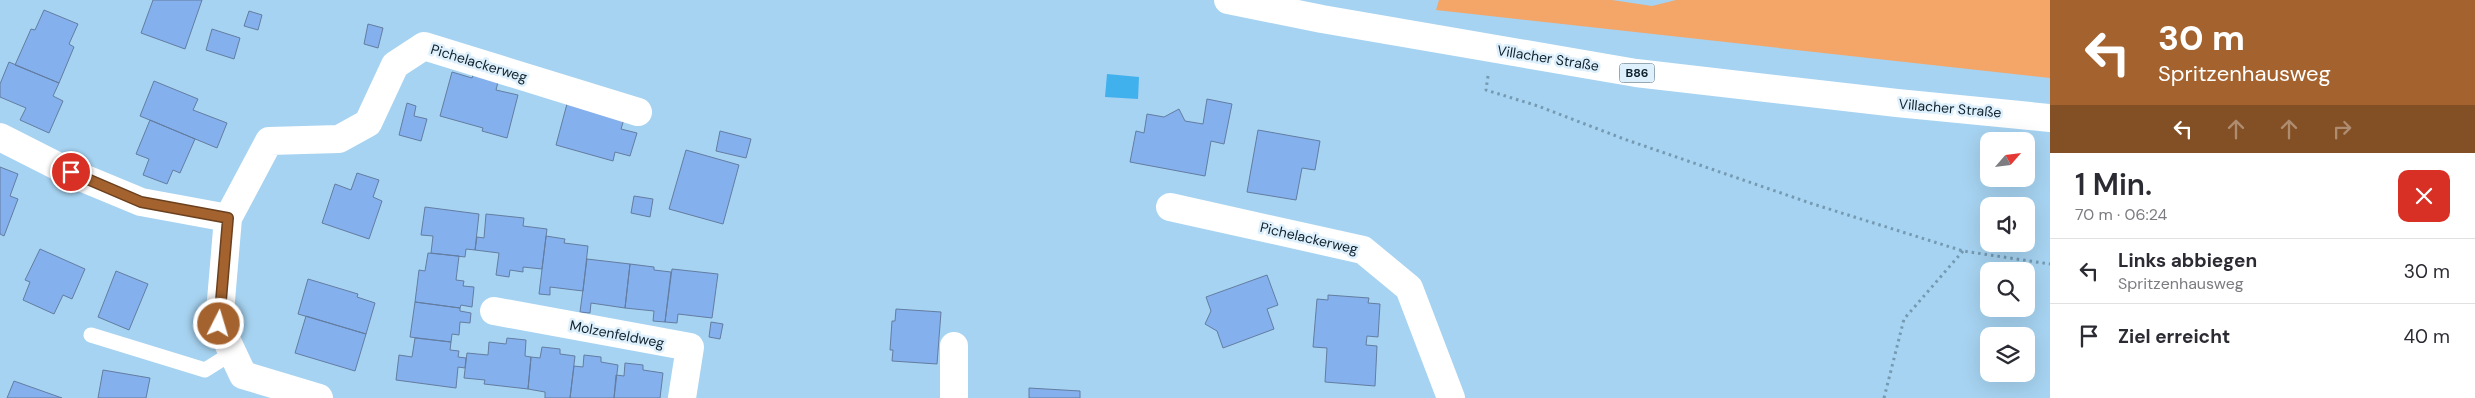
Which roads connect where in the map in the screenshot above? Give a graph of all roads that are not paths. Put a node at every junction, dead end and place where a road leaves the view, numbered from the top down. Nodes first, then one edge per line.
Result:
1 (1228, 0) edge
2 (638, 112) dead end
3 (2050, 118) edge
4 (0, 137) edge
5 (1170, 207) dead end
6 (228, 218) junction
7 (494, 311) dead end
8 (91, 335) dead end
9 (954, 346) dead end
10 (232, 353) junction
11 (319, 398) edge
12 (682, 398) edge
13 (954, 398) edge
14 (1451, 398) edge

1 - 3 street, Villacher Straße / B86
2 - 6 street, Pichelackerweg
4 - 6 street
5 - 14 street, Pichelackerweg
6 - 10 street
7 - 12 street, Molzenfeldweg
8 - 10 lane
9 - 13 street
10 - 11 street

